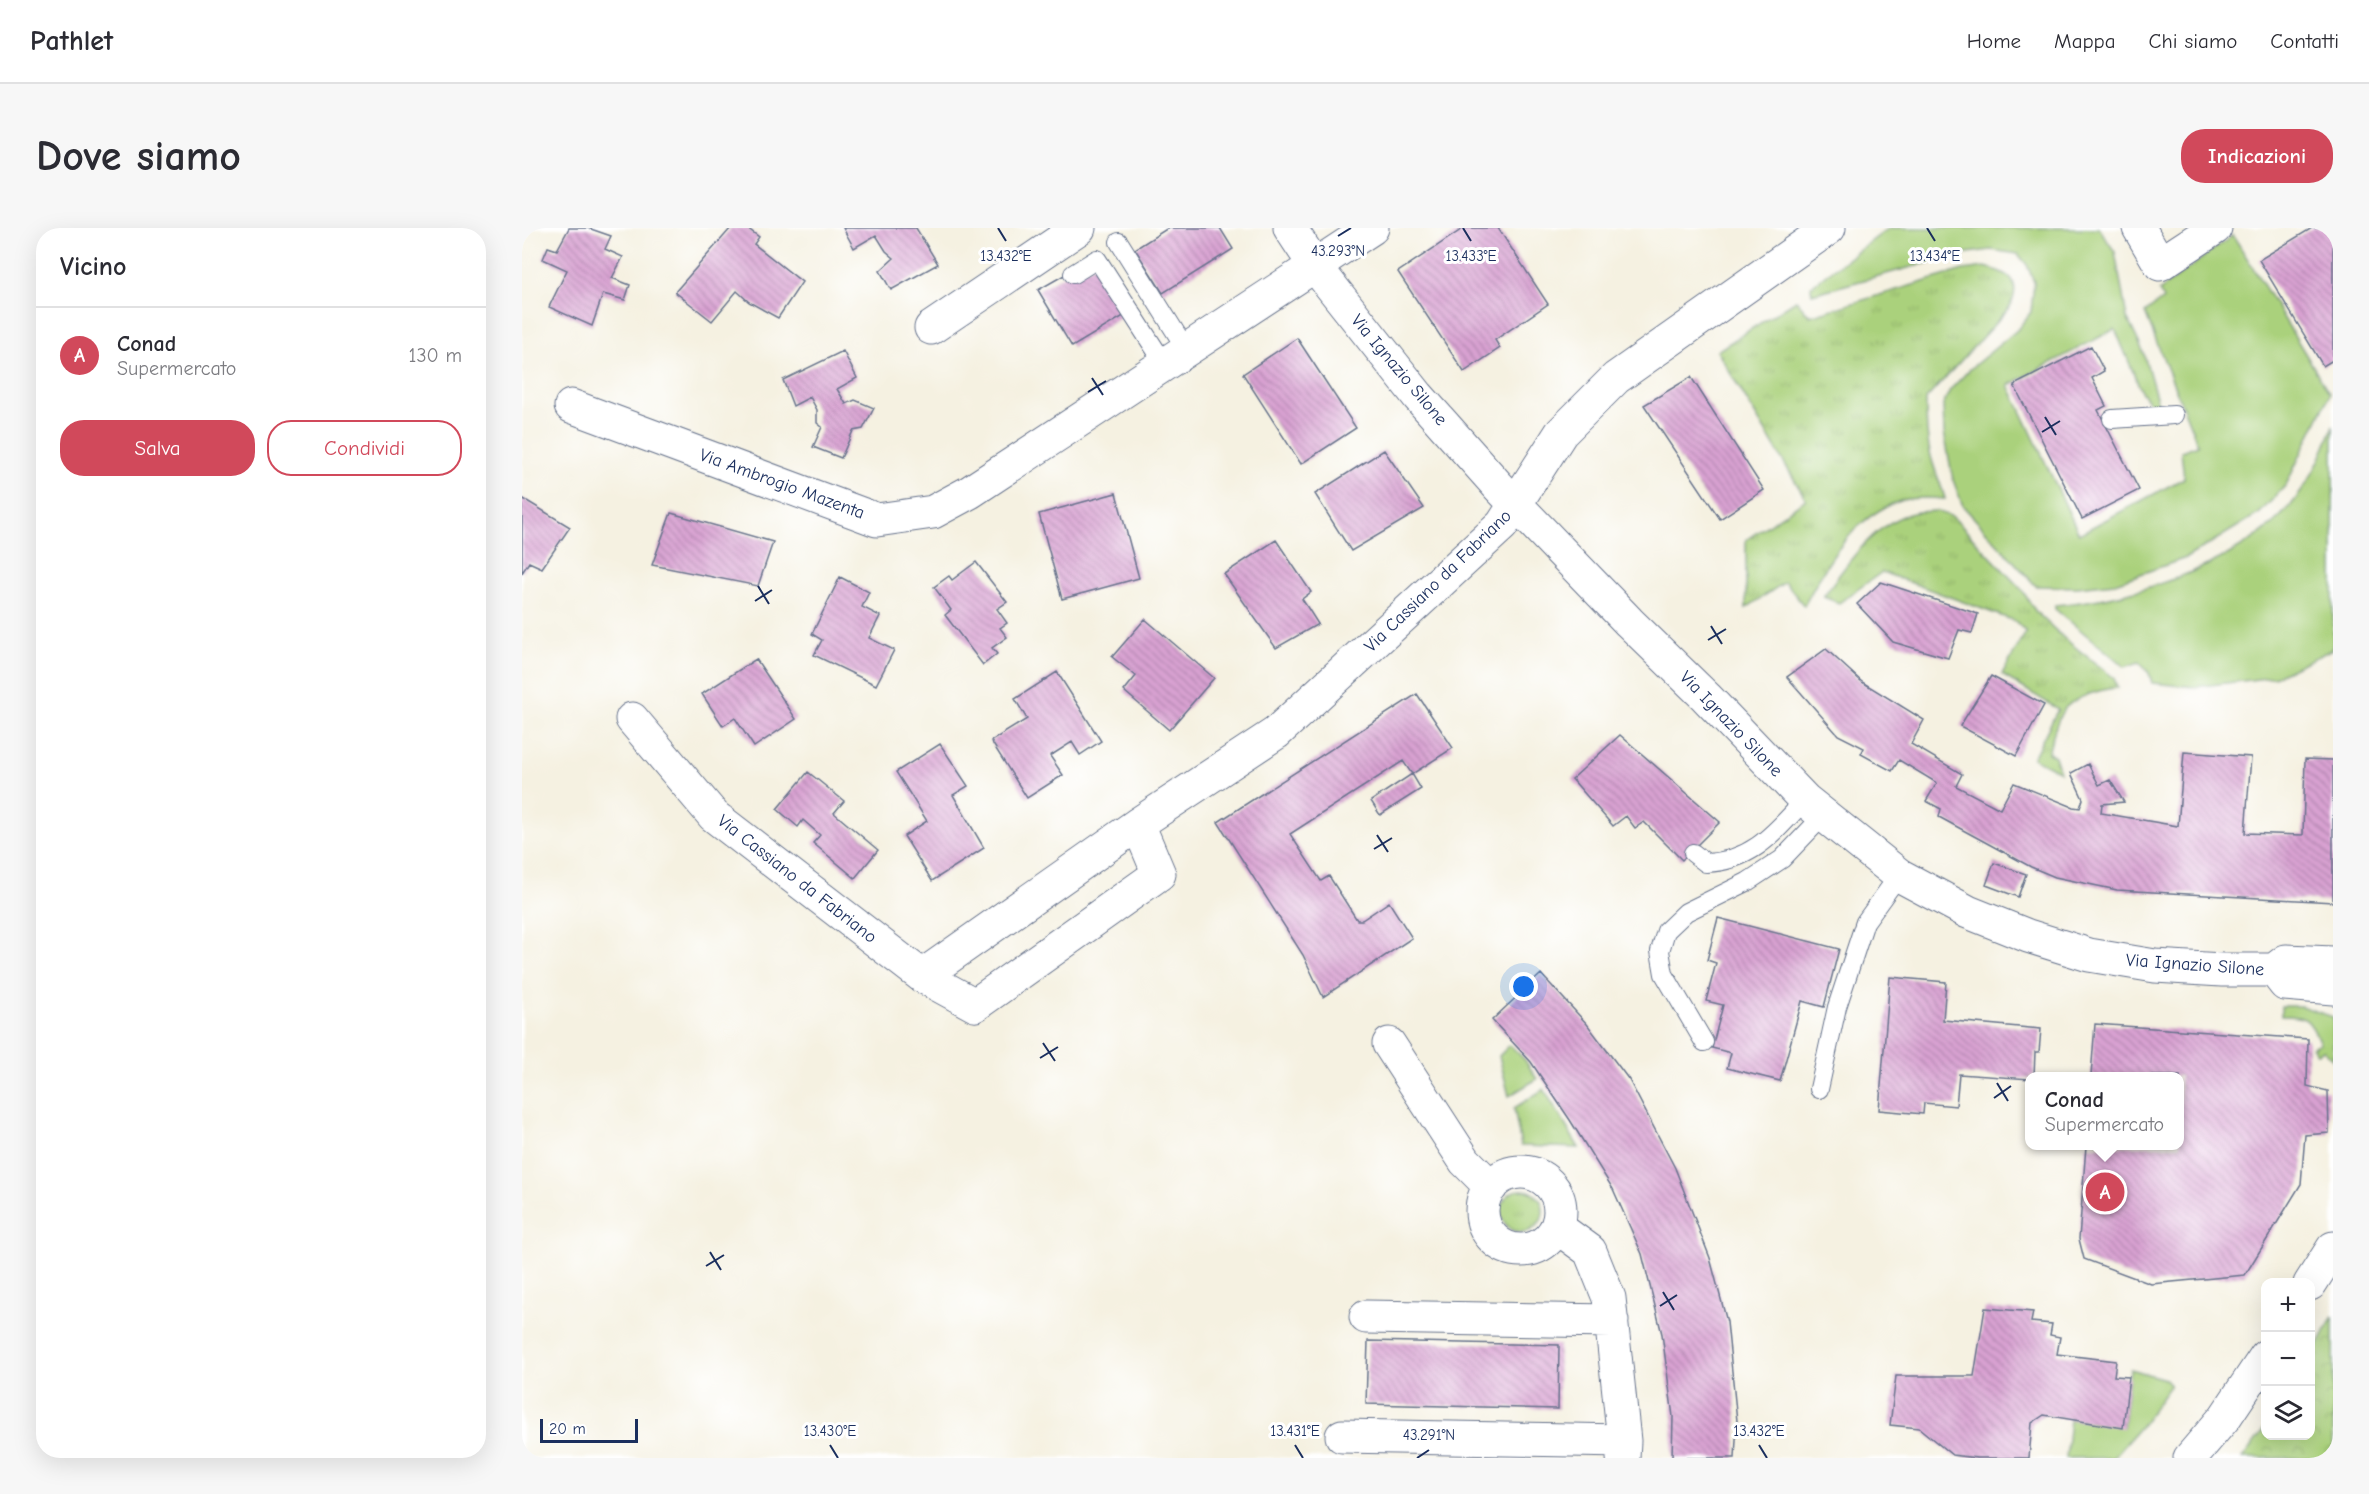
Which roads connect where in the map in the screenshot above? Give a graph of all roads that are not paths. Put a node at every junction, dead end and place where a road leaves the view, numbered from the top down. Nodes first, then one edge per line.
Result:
1 (1079, 228) edge
2 (1290, 228) edge
3 (1372, 228) edge
4 (1829, 228) edge
5 (2139, 228) edge
6 (2215, 228) edge
7 (1119, 242) dead end
8 (1315, 266) junction
9 (1073, 274) dead end
10 (931, 328) dead end
11 (1175, 356) junction
12 (571, 406) dead end
13 (2174, 415) dead end
14 (2112, 419) dead end
15 (1516, 505) junction
16 (632, 719) dead end
17 (1814, 807) junction
18 (1138, 824) junction
19 (1693, 853) dead end
20 (1899, 875) junction
21 (2333, 963) edge
22 (2274, 970) junction
23 (922, 976) junction
24 (2333, 988) edge
25 (1704, 1042) dead end
26 (1389, 1044) dead end
27 (1819, 1089) dead end
28 (1491, 1187) junction
29 (1557, 1227) junction
30 (2333, 1248) edge
31 (2314, 1278) edge
32 (1366, 1317) dead end
33 (1612, 1321) junction
34 (2261, 1362) edge
35 (1342, 1436) dead end
36 (1624, 1450) edge
37 (2190, 1458) edge

1 - 10 street
2 - 8 street
3 - 8 street, Via Ambrogio Mazenta
4 - 15 street, Via Cassiano da Fabriano
5 - 6 street
7 - 11 lane
8 - 11 street, Via Ambrogio Mazenta
8 - 15 street, Via Ignazio Silone
9 - 11 lane
11 - 12 street, Via Ambrogio Mazenta
13 - 14 lane
15 - 17 street, Via Ignazio Silone
15 - 18 street, Via Cassiano da Fabriano
16 - 23 street, Via Cassiano da Fabriano
17 - 19 lane
17 - 20 street, Via Ignazio Silone
17 - 25 lane
18 - 23 street, Via Cassiano da Fabriano
18 - 23 street, Via Cassiano da Fabriano
20 - 22 street, Via Ignazio Silone
20 - 27 lane
21 - 22 street, Via Ignazio Silone
22 - 24 street, Via Ignazio Silone
26 - 28 street
28 - 29 street
28 - 29 street
29 - 33 street
30 - 31 street
32 - 33 street
33 - 36 street
34 - 37 street
35 - 36 street

